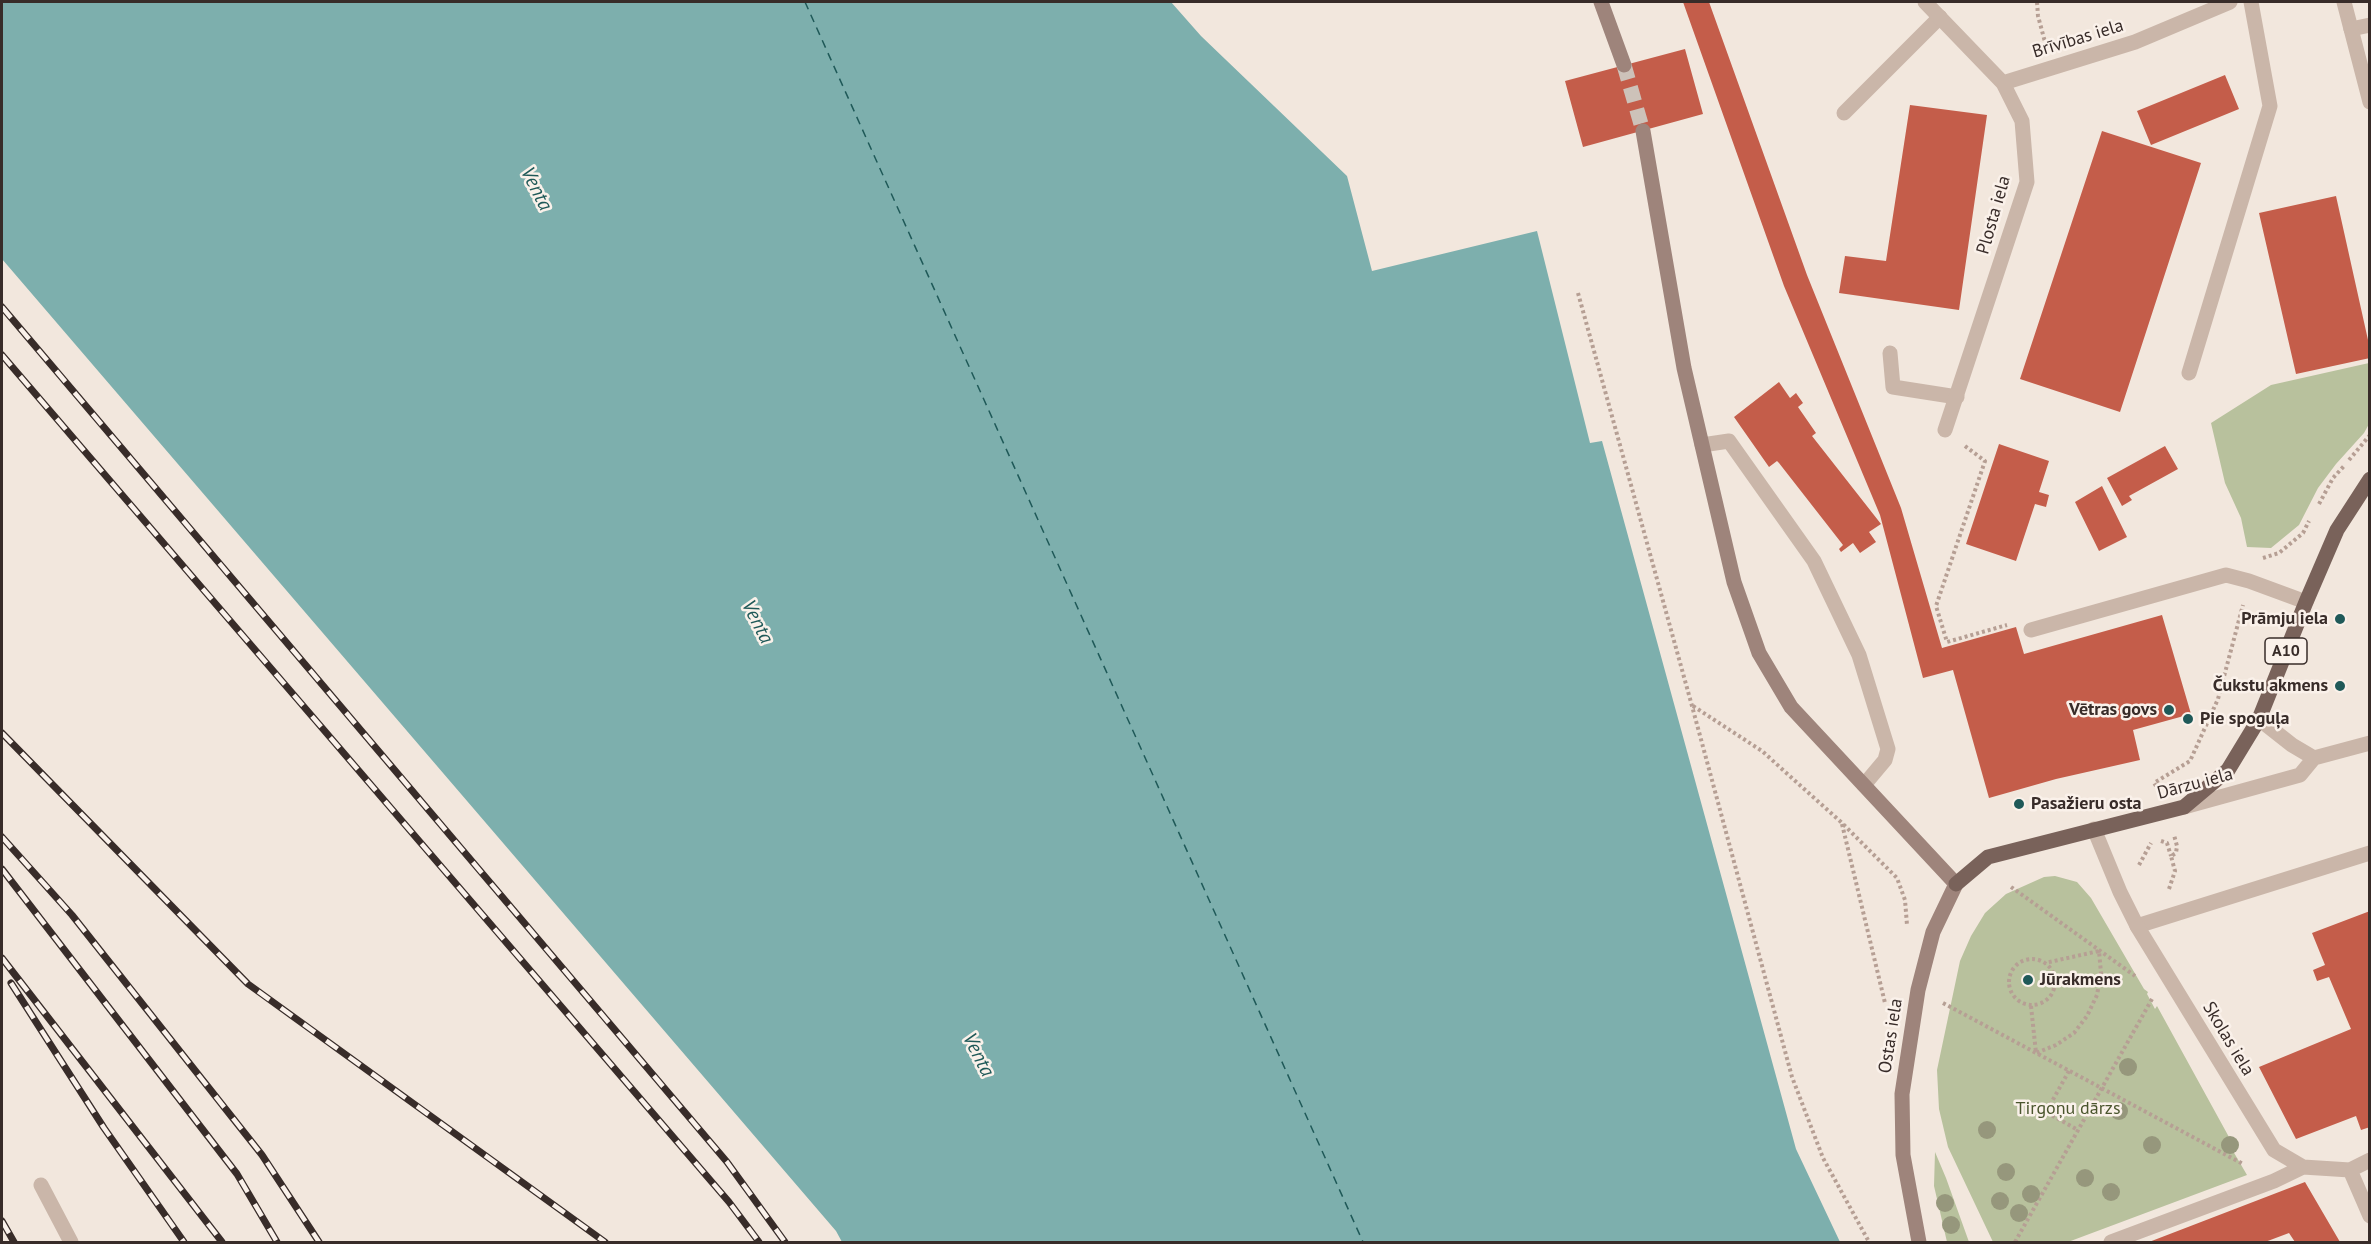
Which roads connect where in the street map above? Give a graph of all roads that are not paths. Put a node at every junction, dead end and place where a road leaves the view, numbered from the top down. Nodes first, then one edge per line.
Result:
1 (1601, 2) edge
2 (1925, 2) edge
3 (2230, 2) edge
4 (2251, 2) edge
5 (2344, 2) edge
6 (1940, 17) junction
7 (2370, 25) edge
8 (2351, 29) junction
9 (1624, 65) tunnel mouth
10 (2003, 83) junction
11 (2370, 102) edge
12 (1844, 113) dead end
13 (1643, 130) tunnel mouth
14 (1890, 353) dead end
15 (2189, 373) dead end
16 (1957, 397) junction
17 (1945, 430) road end
18 (1702, 446) junction
19 (2370, 479) edge
20 (2306, 602) junction
21 (2031, 630) road end
22 (2259, 719) junction
23 (2370, 743) edge
24 (2314, 758) junction
25 (1864, 785) junction
26 (2184, 807) junction
27 (2094, 829) junction
28 (2370, 853) edge
29 (1988, 857) joint
30 (1956, 884) junction
31 (2137, 926) junction
32 (2370, 1160) edge
33 (2303, 1167) junction
34 (2350, 1170) junction
35 (41, 1185) dead end
36 (2370, 1216) edge
37 (71, 1242) edge
38 (1918, 1242) edge
39 (2111, 1242) edge

1 - 9 street
2 - 6 street, Plosta iela
3 - 10 street, Brīvības iela
4 - 15 street
5 - 8 street
6 - 10 street, Plosta iela
6 - 12 street
7 - 8 street
8 - 11 street
10 - 16 street, Plosta iela
13 - 18 street
14 - 16 street
16 - 17 street, Plosta iela
18 - 25 street
18 - 25 street
19 - 20 main road, A10
20 - 21 street
20 - 22 main road, A10
22 - 24 street
22 - 26 main road, A10
23 - 24 street, Dārzu iela
24 - 26 street, Dārzu iela
25 - 30 street
26 - 27 main road, Dārzu iela / A10
27 - 29 main road, Dārzu iela / A10
27 - 31 street, Skolas iela
28 - 31 street
29 - 30 main road, Ostas iela / A10
30 - 38 street, Ostas iela
31 - 33 street, Skolas iela
32 - 34 street
33 - 34 street, Skolas iela
33 - 39 street
34 - 36 street
35 - 37 street

